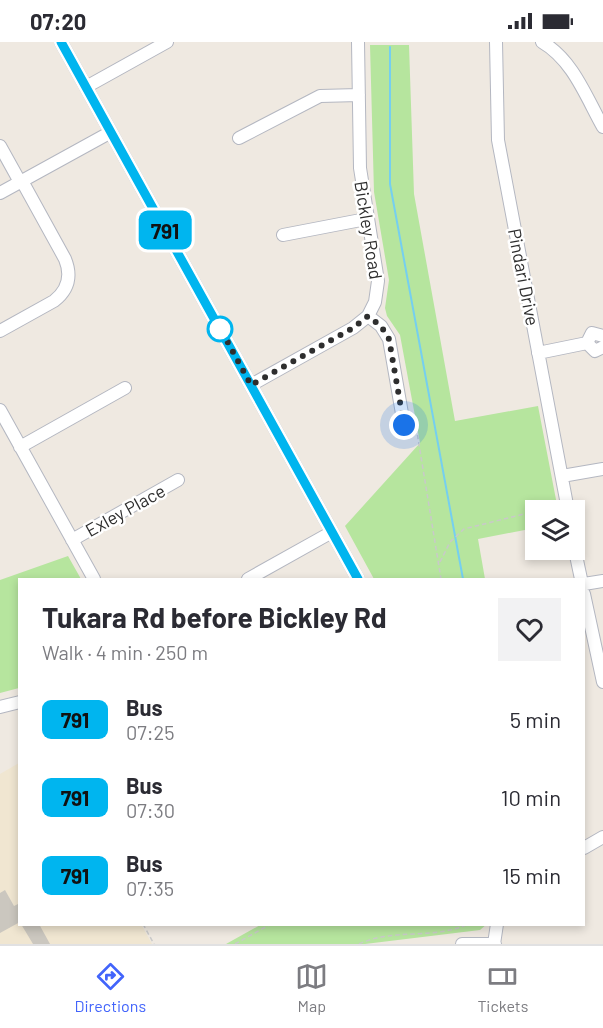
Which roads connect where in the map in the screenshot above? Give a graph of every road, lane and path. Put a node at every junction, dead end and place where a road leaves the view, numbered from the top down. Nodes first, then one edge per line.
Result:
1 (61, 42) edge
2 (167, 42) edge
3 (358, 42) edge
4 (496, 42) edge
5 (542, 42) edge
6 (86, 87) junction
7 (359, 95) junction
8 (603, 127) edge
9 (111, 132) junction
10 (239, 138) dead end
11 (0, 146) edge
12 (21, 182) junction
13 (0, 193) edge
14 (366, 219) junction
15 (283, 235) dead end
16 (368, 316) junction
17 (0, 331) edge
18 (603, 336) edge
19 (587, 343) junction
20 (603, 347) edge
21 (538, 353) junction
22 (251, 385) junction
23 (125, 388) dead end
24 (0, 411) edge
25 (404, 425) dead end
26 (419, 445) dead end
27 (20, 447) junction
28 (603, 469) edge
29 (562, 476) junction
30 (178, 480) dead end
31 (563, 500) edge
32 (525, 513) edge
33 (332, 532) junction
34 (72, 540) junction
35 (577, 560) edge
36 (439, 563) junction
37 (93, 578) edge
38 (250, 578) edge
39 (357, 578) edge
40 (441, 578) edge
41 (580, 578) edge
42 (603, 581) edge
43 (585, 584) edge
44 (585, 599) edge
45 (603, 682) edge
46 (18, 702) edge
47 (0, 707) edge
48 (603, 837) edge
49 (585, 848) edge
50 (144, 926) edge
51 (267, 926) edge
52 (464, 926) edge
53 (497, 926) edge
54 (154, 944) edge
55 (235, 944) edge
56 (359, 944) edge
57 (462, 944) edge
58 (495, 944) edge

1 - 6 street
2 - 6 street
3 - 7 street, Bickley Road
4 - 21 street, Pindari Drive
5 - 8 street
6 - 9 street
7 - 10 street
7 - 14 street, Bickley Road
9 - 12 street
9 - 22 street
11 - 12 street
12 - 13 street
12 - 17 street
14 - 15 street
14 - 16 street, Bickley Road
16 - 22 street
16 - 25 street
18 - 19 street
19 - 20 street
19 - 21 street
21 - 29 street, Pindari Drive
22 - 33 street
23 - 27 street
24 - 27 street
26 - 36 path
27 - 34 street
28 - 29 street
29 - 31 street, Pindari Drive
30 - 34 street, Exley Place
32 - 36 path
33 - 38 street
33 - 39 street
34 - 37 street
35 - 41 street
36 - 40 path
42 - 43 street
44 - 45 street
46 - 47 street
48 - 49 street
50 - 54 path
51 - 55 path
52 - 56 path
53 - 58 street
57 - 58 street

